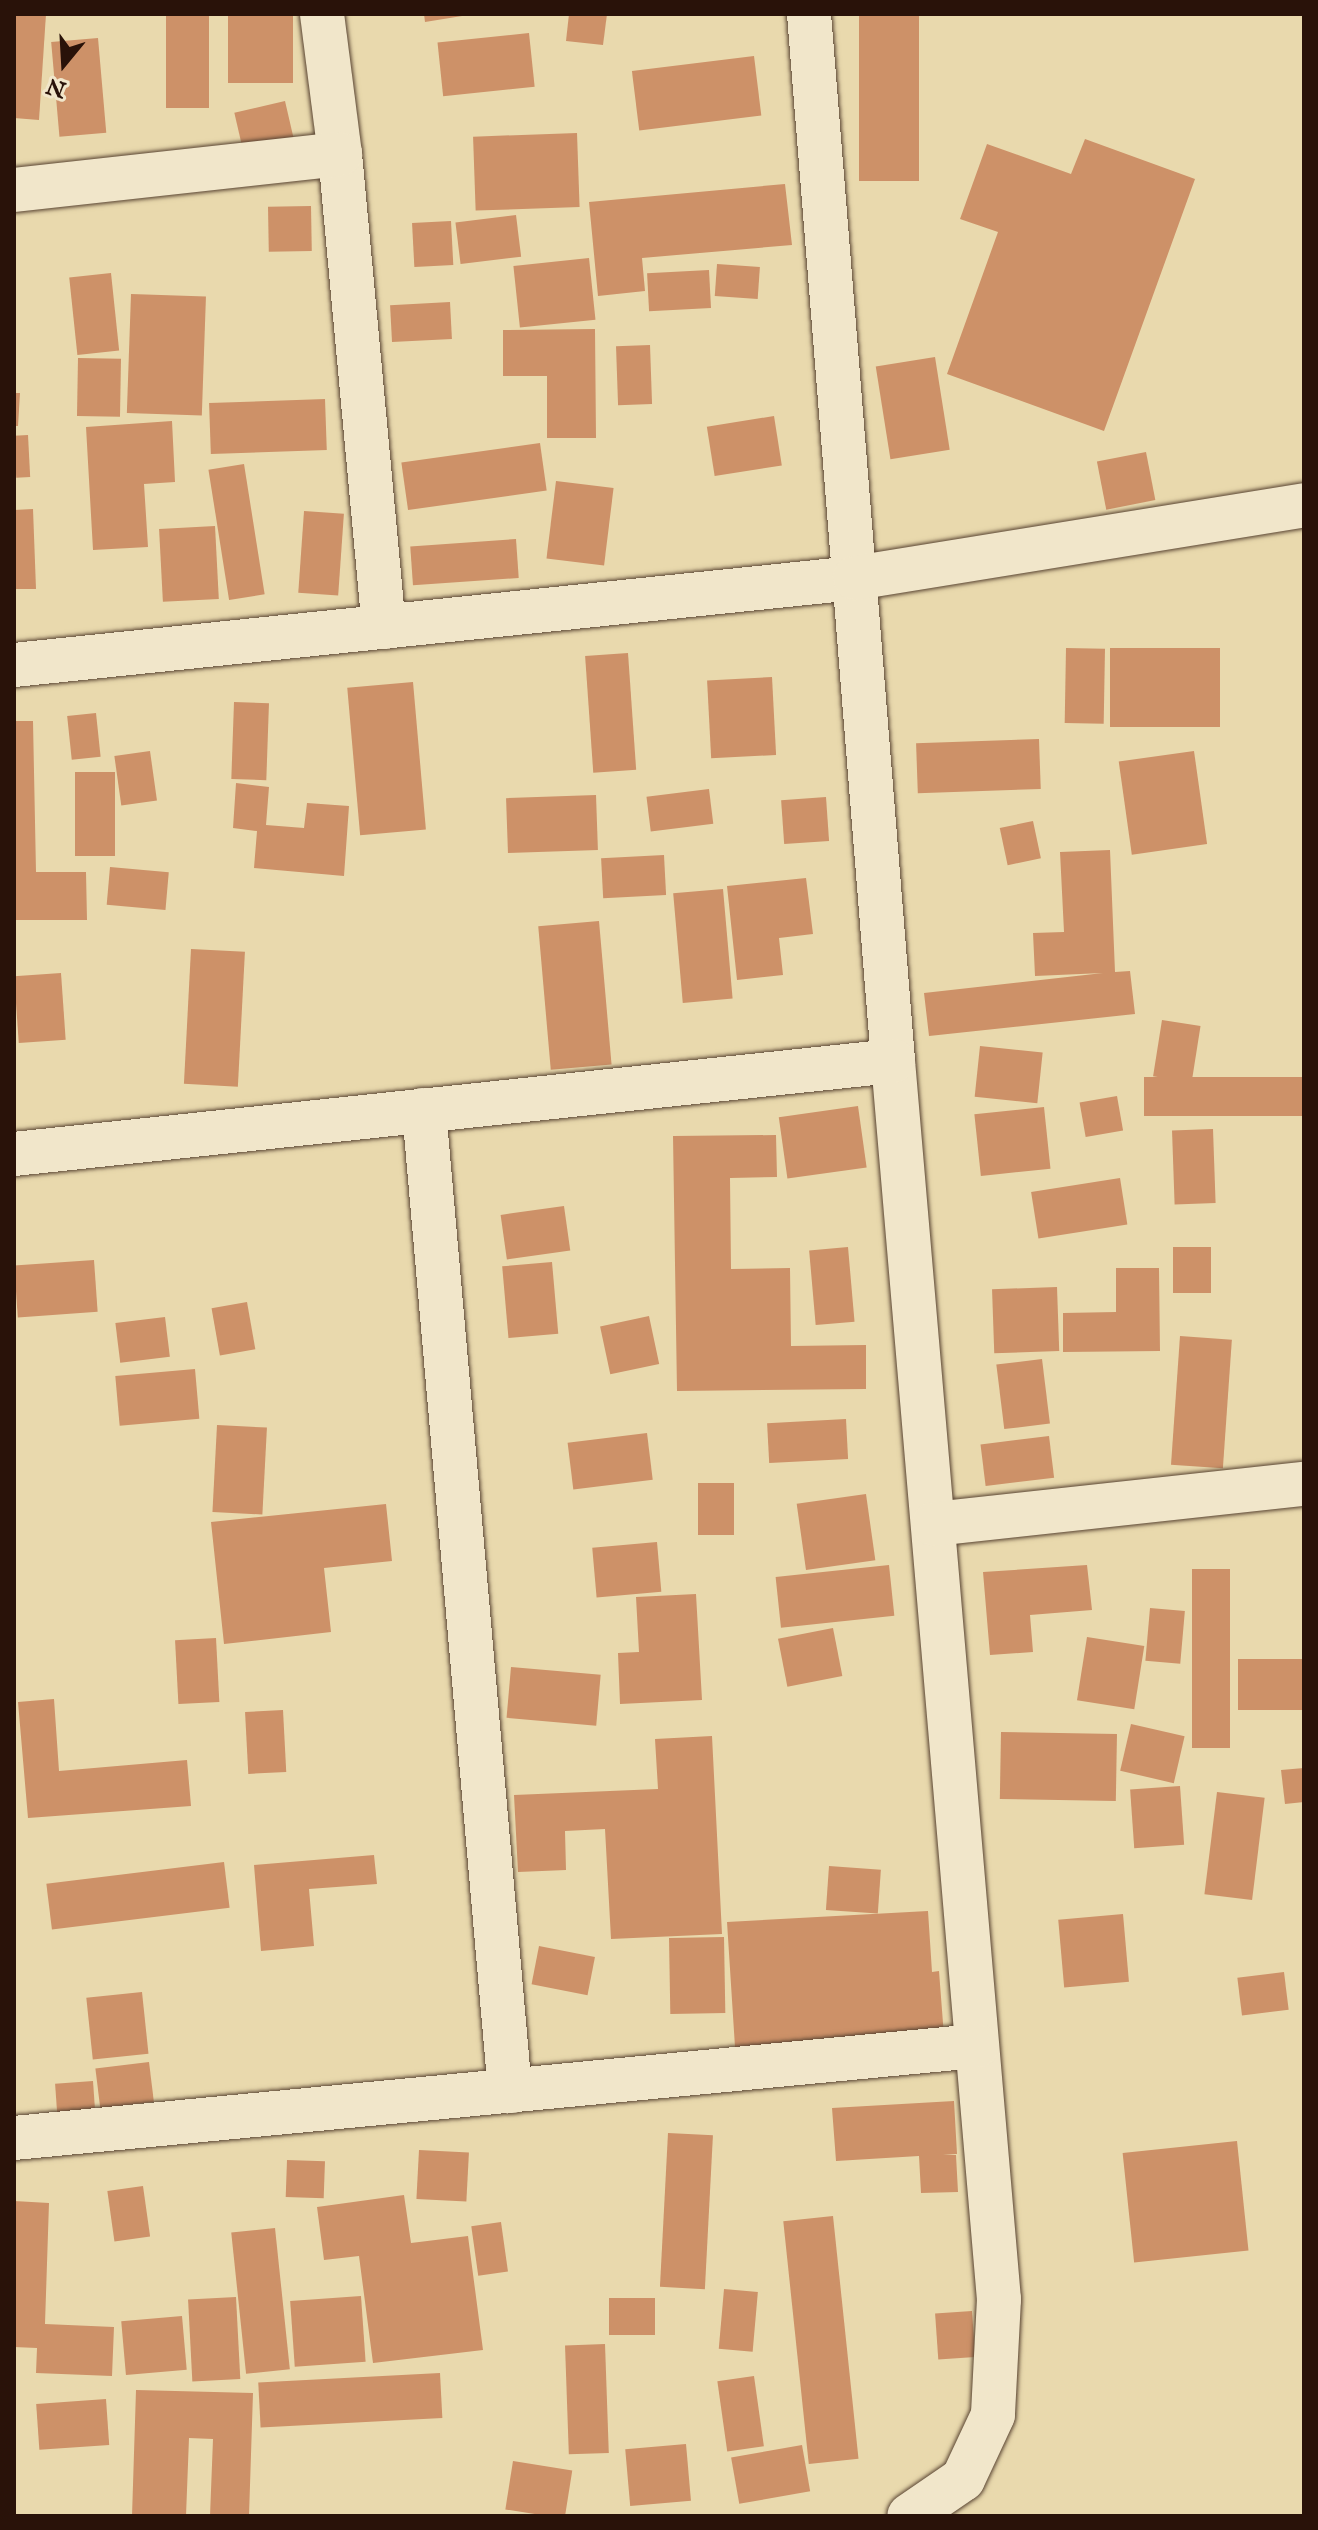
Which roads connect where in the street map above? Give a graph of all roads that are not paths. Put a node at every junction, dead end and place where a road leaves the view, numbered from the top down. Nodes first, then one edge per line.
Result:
1 (322, 14) edge
2 (809, 14) edge
3 (340, 154) junction
4 (14, 190) edge
5 (1304, 505) edge
6 (855, 578) junction
7 (384, 627) junction
8 (14, 665) edge
9 (893, 1061) junction
10 (424, 1110) junction
11 (14, 1154) edge
12 (1304, 1484) edge
13 (934, 1524) junction
14 (977, 2046) junction
15 (510, 2091) junction
16 (15, 2128) edge
17 (909, 2516) edge

1 - 3 street
2 - 6 street
3 - 4 street
3 - 7 street
5 - 6 street
6 - 7 street
6 - 9 street
7 - 8 street
9 - 10 street
9 - 13 street
10 - 11 street
10 - 15 street
12 - 13 street
13 - 14 street
14 - 15 street
14 - 17 street
15 - 16 street

